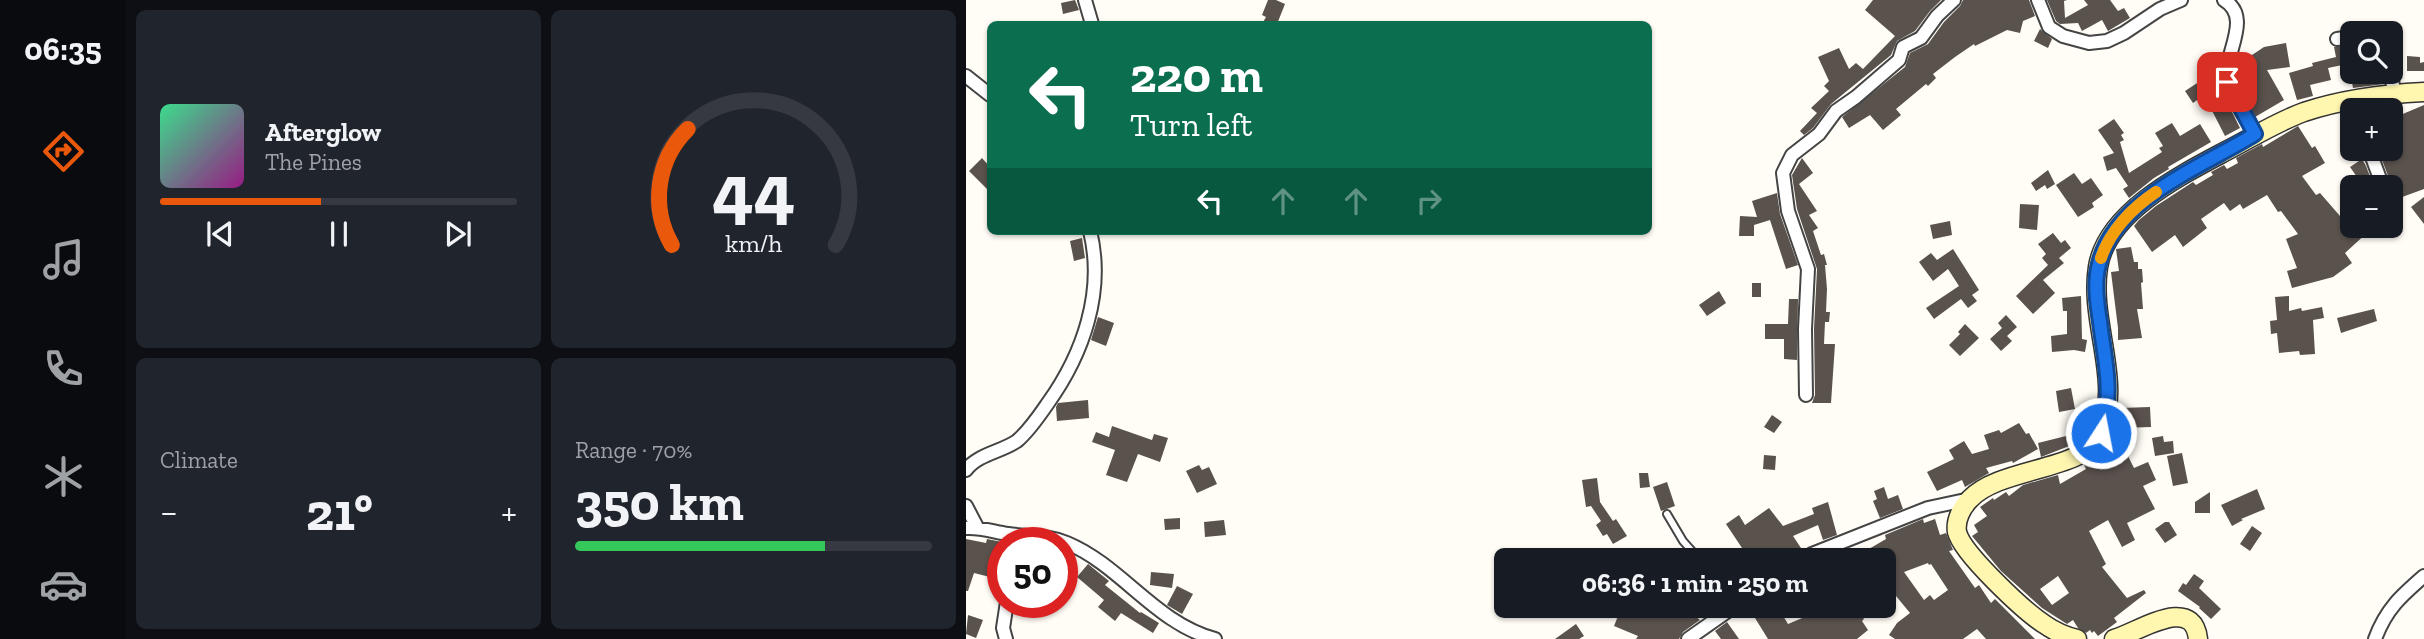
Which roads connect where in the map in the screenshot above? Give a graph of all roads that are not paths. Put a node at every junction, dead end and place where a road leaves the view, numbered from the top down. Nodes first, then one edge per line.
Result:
1 (1085, 0) edge
2 (1954, 0) edge
3 (2038, 0) edge
4 (2181, 0) edge
5 (2224, 0) edge
6 (1091, 21) edge
7 (2337, 38) dead end
8 (2340, 38) edge
9 (966, 76) edge
10 (2393, 84) edge
11 (987, 93) edge
12 (2424, 93) edge
13 (2395, 94) junction
14 (2380, 98) edge
15 (2340, 107) edge
16 (2255, 134) junction
17 (1091, 235) edge
18 (1806, 395) dead end
19 (966, 470) edge
20 (1970, 499) junction
21 (966, 506) edge
22 (1667, 514) dead end
23 (972, 528) edge
24 (1078, 548) edge
25 (1689, 548) edge
26 (1827, 548) edge
27 (2424, 576) edge
28 (1005, 618) edge
29 (1718, 618) edge
30 (1006, 639) edge
31 (1215, 639) edge
32 (1688, 639) edge
33 (2077, 639) edge
34 (2114, 639) edge
35 (2198, 639) edge
36 (2375, 639) edge

1 - 6 street
2 - 18 street
3 - 4 street
5 - 16 street
7 - 8 street
9 - 11 street
10 - 13 street
12 - 13 main road
13 - 14 main road
15 - 16 main road
16 - 20 main road
17 - 19 street
20 - 26 street
20 - 33 main road
21 - 23 street
22 - 25 lane
24 - 31 street
27 - 36 street
28 - 30 street
29 - 32 street
34 - 35 main road

